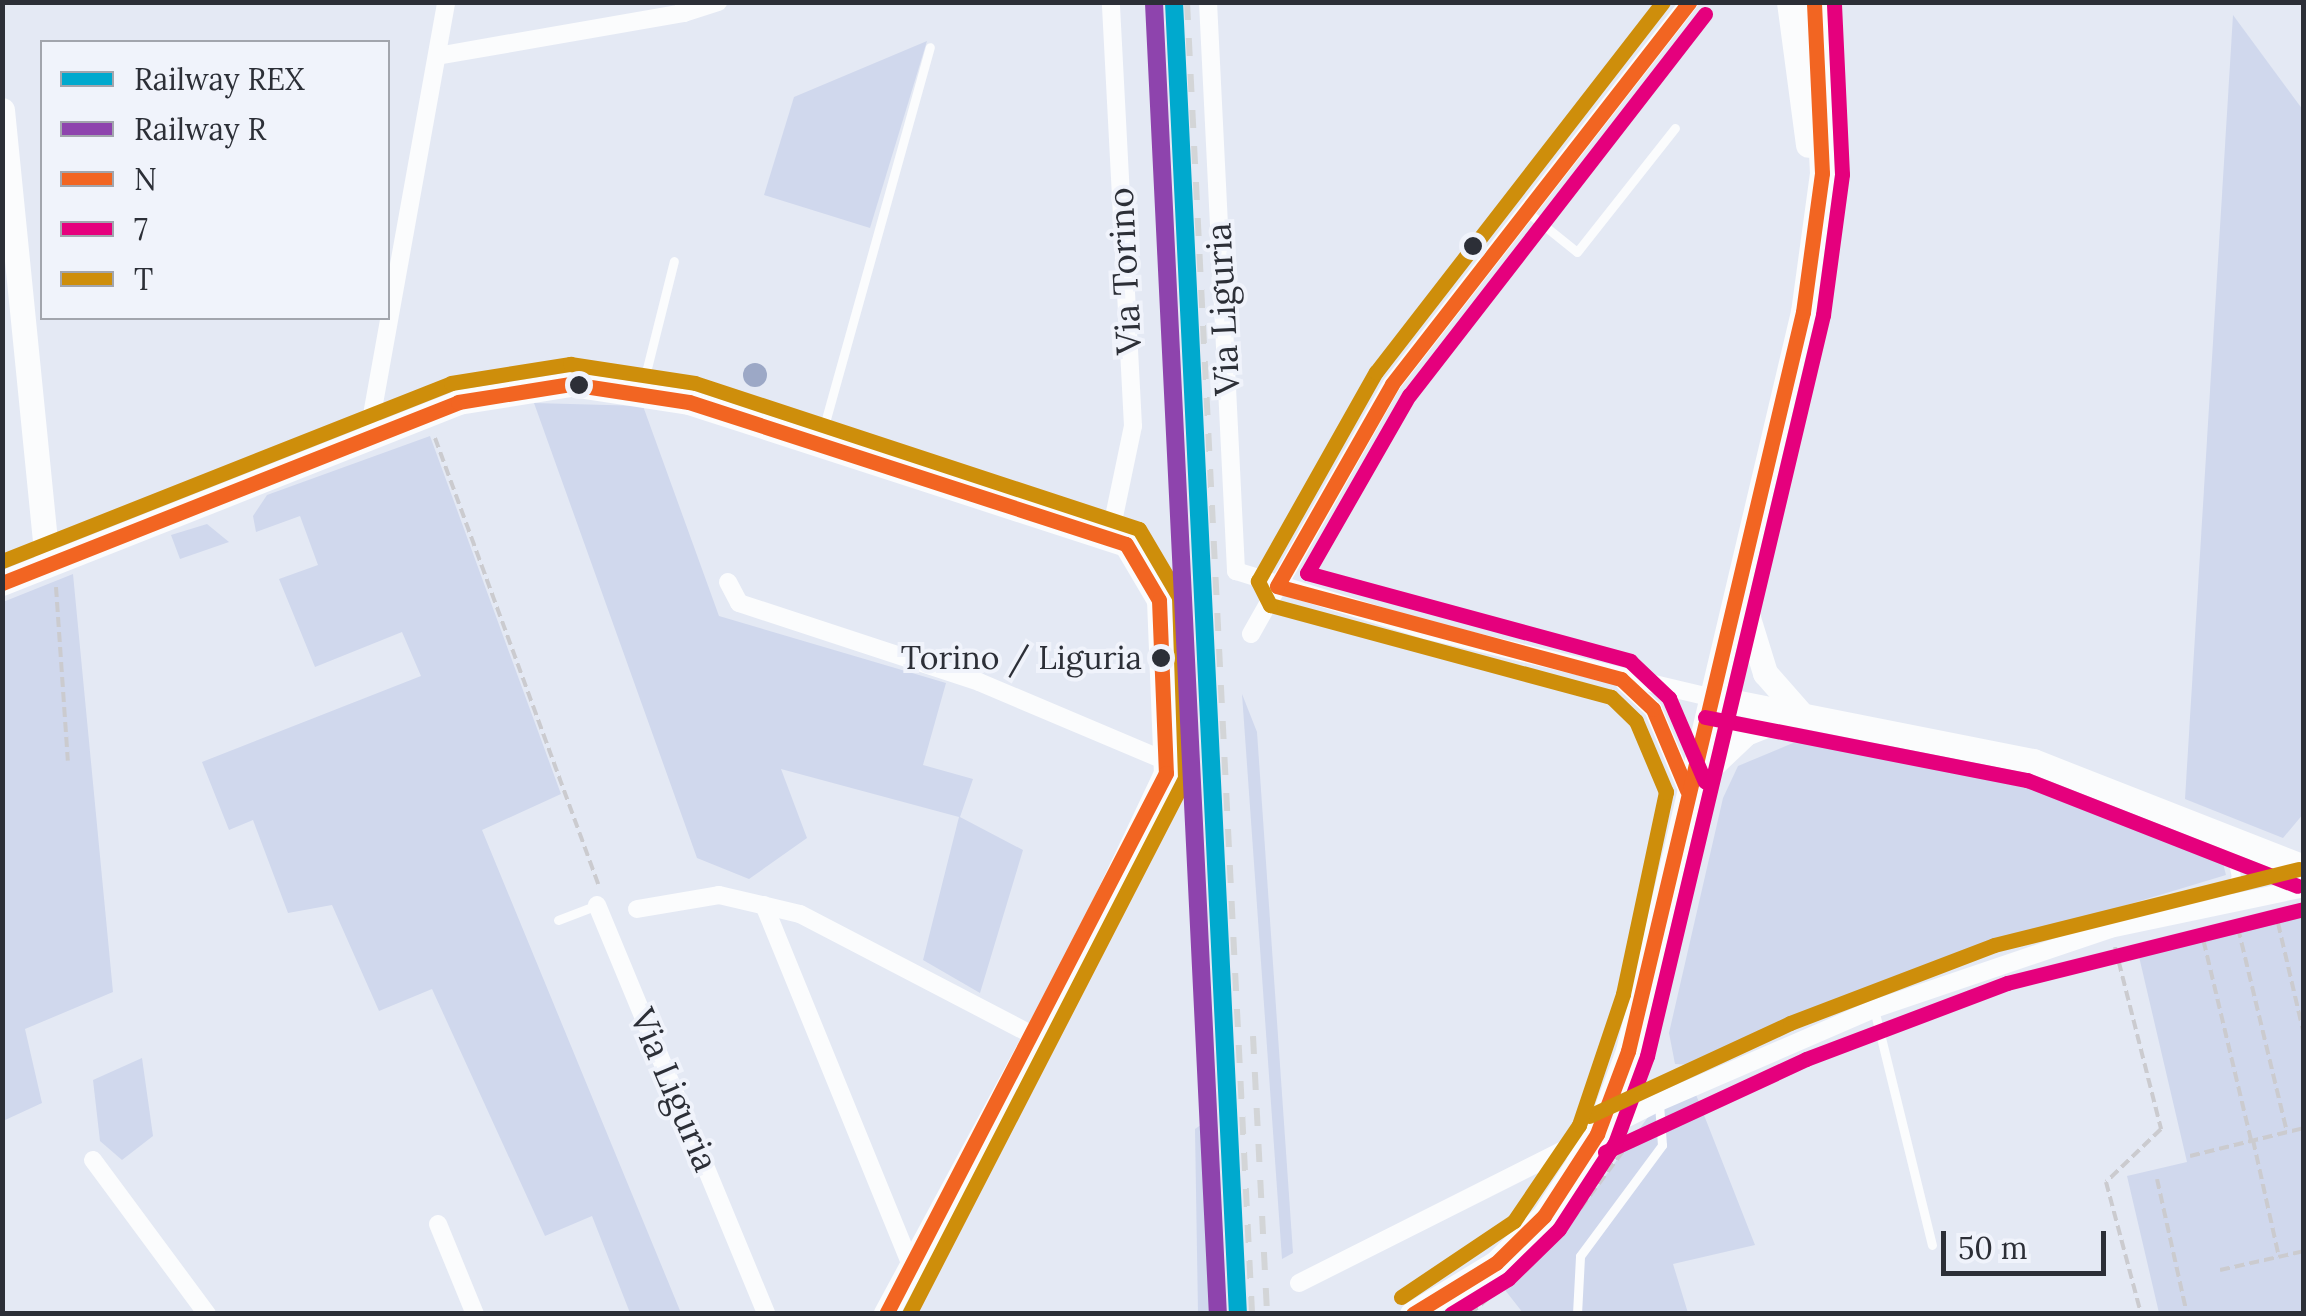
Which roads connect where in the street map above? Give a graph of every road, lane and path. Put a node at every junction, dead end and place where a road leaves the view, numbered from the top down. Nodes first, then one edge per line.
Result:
1 (446, 2) edge
2 (718, 2) edge
3 (1110, 2) edge
4 (1208, 2) edge
5 (1689, 2) edge
6 (1789, 2) edge
7 (1814, 2) edge
8 (684, 8) edge
9 (930, 46) dead end
10 (437, 56) junction
11 (2, 110) edge
12 (1674, 128) dead end
13 (1524, 209) junction
14 (1811, 250) junction
15 (674, 262) dead end
16 (390, 316) edge
17 (389, 320) edge
18 (642, 392) junction
19 (427, 414) junction
20 (368, 437) junction
21 (819, 444) junction
22 (1110, 536) junction
23 (46, 564) junction
24 (1738, 575) junction
25 (2, 582) edge
26 (728, 582) dead end
27 (1277, 586) junction
28 (1251, 634) dead end
29 (1621, 679) junction
30 (1709, 697) junction
31 (1801, 714) junction
32 (68, 761) dead end
33 (1168, 762) junction
34 (1687, 790) junction
35 (2226, 836) junction
36 (2268, 856) junction
37 (2304, 867) edge
38 (2304, 885) edge
39 (600, 902) junction
40 (764, 904) junction
41 (637, 909) dead end
42 (2228, 909) junction
43 (2304, 914) edge
44 (558, 920) dead end
45 (2277, 921) junction
46 (2110, 929) junction
47 (2239, 930) junction
48 (1874, 1009) junction
49 (2304, 1035) edge
50 (1034, 1036) junction
51 (1658, 1102) junction
52 (2304, 1128) edge
53 (2287, 1132) junction
54 (1597, 1134) junction
55 (2252, 1140) junction
56 (2190, 1156) dead end
57 (93, 1160) dead end
58 (2157, 1179) dead end
59 (438, 1224) dead end
60 (1932, 1244) dead end
61 (2304, 1251) edge
62 (2279, 1257) junction
63 (911, 1266) junction
64 (2220, 1270) dead end
65 (1299, 1283) dead end
66 (207, 1314) edge
67 (475, 1314) edge
68 (766, 1314) edge
69 (886, 1314) edge
70 (1412, 1314) edge
71 (1577, 1314) edge
72 (2141, 1314) edge
73 (2187, 1314) edge

1 - 10 street
2 - 8 street
3 - 22 street, Via Torino
4 - 27 street, Via Liguria
5 - 13 street
6 - 14 main road
7 - 14 main road
8 - 10 street
9 - 21 lane
10 - 16 street
11 - 23 main road
12 - 13 lane
13 - 27 street
14 - 24 main road
15 - 18 lane
17 - 20 street
18 - 19 main road
18 - 21 main road
19 - 20 main road
19 - 39 path
20 - 23 main road
21 - 22 main road
22 - 33 main road
23 - 25 main road
23 - 32 path
24 - 30 main road
24 - 31 main road
26 - 33 street
27 - 28 street
27 - 29 street
29 - 30 street
29 - 34 street
30 - 31 main road
30 - 34 main road
31 - 34 main road
31 - 35 main road
33 - 50 main road
34 - 54 main road
35 - 36 main road
35 - 42 lane
36 - 37 main road
36 - 38 main road
38 - 42 street
39 - 44 lane
39 - 68 street, Via Liguria
40 - 41 street
40 - 50 street
40 - 63 street
42 - 46 street
42 - 47 path
43 - 45 path
45 - 47 path
45 - 49 path
46 - 48 street
46 - 72 path
47 - 53 path
47 - 55 path
48 - 51 street
48 - 60 lane
50 - 63 main road
51 - 54 street
51 - 71 lane
52 - 53 path
53 - 55 path
54 - 65 street
54 - 70 main road
55 - 56 path
55 - 62 path
57 - 66 street
58 - 73 path
59 - 67 street
61 - 62 path
62 - 64 path
63 - 69 main road

